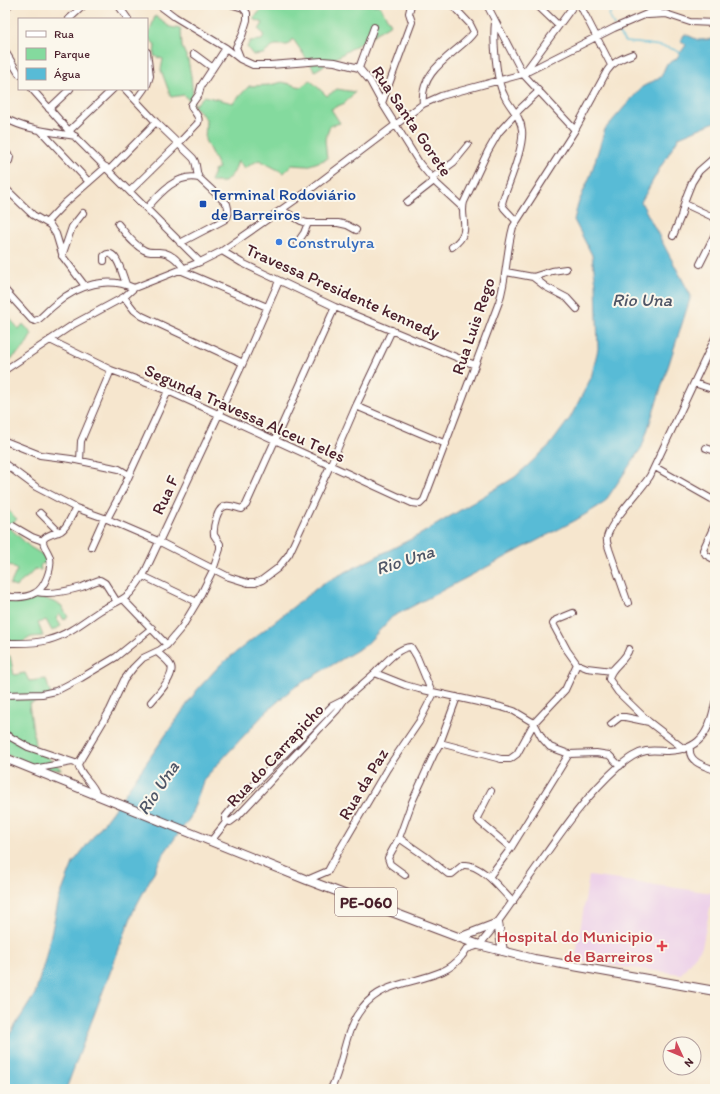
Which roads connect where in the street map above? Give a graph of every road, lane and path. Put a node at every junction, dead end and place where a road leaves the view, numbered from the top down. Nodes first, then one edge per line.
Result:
1 (9, 5) edge
2 (84, 5) edge
3 (118, 5) edge
4 (159, 5) edge
5 (233, 5) edge
6 (411, 5) edge
7 (452, 5) edge
8 (487, 5) edge
9 (537, 5) edge
10 (574, 5) edge
11 (580, 5) edge
12 (668, 5) edge
13 (5, 9) edge
14 (641, 16) junction
15 (70, 18) edge
16 (127, 18) edge
17 (495, 22) junction
18 (715, 22) edge
19 (558, 25) junction
20 (374, 27) dead end
21 (597, 37) junction
22 (226, 48) junction
23 (5, 51) edge
24 (194, 54) dead end
25 (633, 54) dead end
26 (240, 59) junction
27 (148, 60) edge
28 (611, 65) junction
29 (213, 68) junction
30 (359, 68) junction
31 (18, 71) edge
32 (523, 74) junction
33 (500, 80) junction
34 (148, 82) edge
35 (33, 90) edge
36 (69, 90) edge
37 (112, 90) edge
38 (126, 90) edge
39 (143, 90) edge
40 (539, 91) junction
41 (136, 100) junction
42 (382, 103) junction
43 (423, 104) junction
44 (49, 109) junction
45 (516, 114) junction
46 (5, 118) edge
47 (156, 122) junction
48 (395, 124) junction
49 (41, 130) junction
50 (69, 130) junction
51 (575, 130) junction
52 (75, 136) junction
53 (178, 144) junction
54 (468, 145) dead end
55 (5, 151) edge
56 (715, 157) edge
57 (5, 165) edge
58 (707, 165) junction
59 (107, 168) junction
60 (714, 168) dead end
61 (199, 178) junction
62 (433, 180) junction
63 (89, 182) junction
64 (5, 188) edge
65 (130, 191) junction
66 (407, 202) dead end
67 (685, 204) junction
68 (462, 207) junction
69 (147, 208) junction
70 (282, 210) junction
71 (83, 213) dead end
72 (715, 218) edge
73 (516, 221) junction
74 (47, 222) junction
75 (308, 223) junction
76 (118, 224) dead end
77 (356, 230) dead end
78 (715, 234) edge
79 (673, 236) dead end
80 (180, 243) junction
81 (298, 243) dead end
82 (452, 247) dead end
83 (222, 251) junction
84 (62, 256) junction
85 (104, 261) dead end
86 (200, 262) junction
87 (700, 264) dead end
88 (566, 269) dead end
89 (182, 270) junction
90 (506, 272) junction
91 (532, 277) junction
92 (279, 281) junction
93 (126, 284) junction
94 (85, 286) junction
95 (134, 288) junction
96 (5, 290) edge
97 (124, 297) junction
98 (267, 307) junction
99 (335, 307) junction
100 (577, 309) dead end
101 (392, 330) junction
102 (715, 338) edge
103 (50, 340) junction
104 (242, 363) junction
105 (475, 365) junction
106 (5, 370) edge
107 (111, 370) junction
108 (694, 383) junction
109 (715, 390) edge
110 (168, 391) junction
111 (356, 406) junction
112 (219, 413) junction
113 (275, 440) junction
114 (5, 441) edge
115 (446, 444) junction
116 (706, 448) dead end
117 (715, 451) edge
118 (80, 461) junction
119 (5, 464) edge
120 (330, 466) junction
121 (655, 467) junction
122 (129, 475) junction
123 (426, 494) joint
124 (715, 501) edge
125 (76, 508) junction
126 (40, 513) dead end
127 (105, 519) junction
128 (715, 524) edge
129 (12, 526) dead end
130 (59, 532) junction
131 (43, 541) junction
132 (158, 542) junction
133 (91, 547) dead end
134 (715, 560) edge
135 (213, 570) junction
136 (143, 576) junction
137 (34, 593) junction
138 (5, 596) edge
139 (120, 601) junction
140 (197, 602) junction
141 (628, 603) dead end
142 (573, 613) dead end
143 (152, 628) junction
144 (5, 643) edge
145 (167, 645) junction
146 (629, 649) dead end
147 (156, 652) junction
148 (577, 664) junction
149 (612, 671) junction
150 (375, 672) junction
151 (433, 693) junction
152 (5, 695) edge
153 (457, 697) junction
154 (344, 700) junction
155 (151, 702) dead end
156 (715, 703) edge
157 (534, 722) junction
158 (650, 722) junction
159 (611, 724) dead end
160 (5, 734) edge
161 (440, 743) junction
162 (687, 748) junction
163 (569, 754) junction
164 (5, 758) edge
165 (75, 763) junction
166 (620, 766) junction
167 (32, 769) junction
168 (715, 770) edge
169 (491, 790) dead end
170 (98, 796) junction
171 (227, 821) junction
172 (399, 838) junction
173 (211, 841) junction
174 (511, 848) junction
175 (405, 875) dead end
176 (489, 877) junction
177 (307, 880) junction
178 (512, 902) junction
179 (498, 922) junction
180 (459, 938) junction
181 (479, 945) junction
182 (502, 951) junction
183 (715, 991) edge
184 (331, 1089) edge

1 - 13 street
2 - 15 street
3 - 16 street
4 - 22 street, Rua Santa Gorete
5 - 26 street
6 - 42 street
7 - 43 street
8 - 17 street
9 - 19 street
10 - 19 street
11 - 21 street
12 - 14 street
14 - 18 street
14 - 21 street
17 - 32 street
17 - 33 street
19 - 32 street
20 - 30 street
21 - 28 street
21 - 32 street
22 - 26 street, Rua Santa Gorete
22 - 29 street
23 - 31 street
24 - 29 street
25 - 28 street
26 - 30 street, Rua Santa Gorete
27 - 34 street
28 - 51 street, Rua Luis Rego
29 - 53 street
30 - 42 street, Rua Santa Gorete
32 - 33 street
32 - 40 street
33 - 43 street
33 - 45 street
35 - 44 street
36 - 44 street
37 - 50 street
38 - 41 street
39 - 41 street
40 - 45 street
40 - 51 street
41 - 47 street
42 - 48 street, Rua Santa Gorete
43 - 48 street
44 - 50 street
45 - 68 street
45 - 73 street
46 - 49 street
47 - 53 street
47 - 59 street
48 - 62 street, Rua Santa Gorete
48 - 70 street
49 - 52 street
49 - 63 street
50 - 52 street
51 - 73 street, Rua Luis Rego
52 - 59 street
53 - 61 street
53 - 65 street
54 - 62 street
55 - 57 street
56 - 58 street
58 - 60 street
58 - 67 street
59 - 63 street
59 - 65 street
61 - 69 street
61 - 80 street
62 - 66 street
62 - 68 street, Rua Santa Gorete
63 - 74 street
64 - 74 street
65 - 69 street
67 - 72 street
67 - 79 street
68 - 82 street
69 - 80 street
70 - 75 street
70 - 83 street
71 - 84 street
73 - 90 street, Rua Luis Rego
74 - 84 street
75 - 77 street
75 - 81 street
76 - 89 street
78 - 87 street
80 - 86 street
83 - 86 street
83 - 92 street, Travessa Presidente kennedy
84 - 94 street
85 - 93 street
86 - 89 street
88 - 91 street
89 - 95 street
89 - 98 street
90 - 91 street
90 - 105 street, Rua Luis Rego
91 - 100 street
92 - 98 street, Rua F
92 - 99 street, Travessa Presidente kennedy
93 - 94 street
93 - 95 street
94 - 96 street
95 - 97 street
97 - 103 street
97 - 104 street
98 - 104 street, Rua F
99 - 101 street, Travessa Presidente kennedy
99 - 113 street
101 - 105 street, Travessa Presidente kennedy
101 - 111 street
102 - 108 street
103 - 106 street
103 - 107 street, Segunda Travessa Alceu Teles
104 - 112 street, Rua F
105 - 115 street, Rua Luis Rego
107 - 110 street, Segunda Travessa Alceu Teles
107 - 118 street
108 - 109 street
108 - 121 street
110 - 112 street, Segunda Travessa Alceu Teles
110 - 122 street
111 - 115 street
111 - 120 street
112 - 113 street, Segunda Travessa Alceu Teles
112 - 132 street, Rua F
113 - 120 street, Segunda Travessa Alceu Teles
113 - 135 street
114 - 118 street
115 - 123 street, Rua Luis Rego
116 - 117 street
118 - 122 street
119 - 125 street
120 - 123 street, Segunda Travessa Alceu Teles
120 - 135 street
121 - 124 street
121 - 141 street
122 - 127 street
125 - 127 street
125 - 130 street
126 - 130 street
127 - 132 street
127 - 133 street
128 - 134 street
129 - 131 street
130 - 131 street
131 - 137 street
132 - 135 street
132 - 136 street, Rua F
135 - 140 street
136 - 139 street, Rua F
136 - 140 street
137 - 138 street
137 - 139 street
139 - 143 street
139 - 144 street, Rua F
140 - 145 street
142 - 148 street
143 - 145 street
143 - 152 street
145 - 147 street
146 - 149 street
147 - 155 street
147 - 165 street
148 - 149 street
148 - 157 street
149 - 158 street
150 - 151 street
150 - 151 street
150 - 154 street
151 - 153 street
151 - 177 street, Rua da Paz
153 - 157 street
153 - 161 street
154 - 171 street, Rua do Carrapicho
154 - 171 street, Rua do Carrapicho
156 - 162 street
157 - 161 street
157 - 163 street
158 - 159 street
158 - 162 street
160 - 165 street
161 - 172 street
162 - 166 street
162 - 168 street
163 - 166 street
163 - 174 street
164 - 167 main road, PE-060
165 - 167 street
165 - 170 street
166 - 178 street
167 - 170 main road, PE-060
169 - 174 street
170 - 173 main road, PE-060
171 - 173 street
172 - 175 street
172 - 176 street
173 - 177 main road, PE-060 / PE-060
174 - 176 street
176 - 178 street
177 - 180 main road, PE-060 / PE-060
178 - 179 street
179 - 180 main road
179 - 181 street
179 - 182 main road
180 - 181 main road, PE-060 / PE-060
181 - 182 main road, PE-060 / PE-060
181 - 184 street
182 - 183 main road, PE-060 / PE-060

